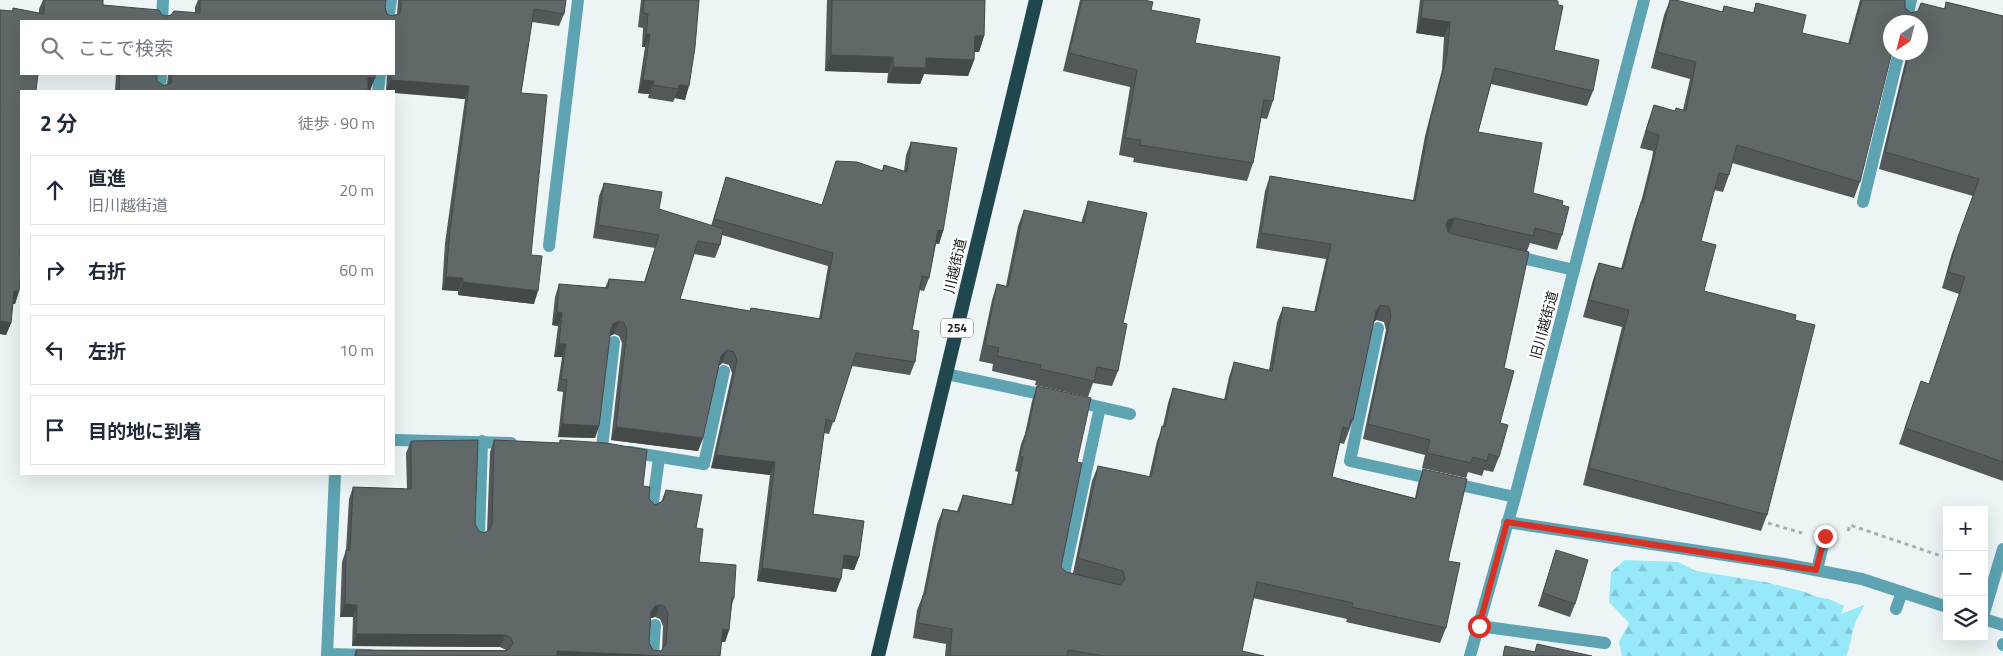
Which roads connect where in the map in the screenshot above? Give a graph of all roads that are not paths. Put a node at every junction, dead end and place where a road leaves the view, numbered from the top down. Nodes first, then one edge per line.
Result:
1 (163, 0) edge
2 (391, 0) edge
3 (578, 0) edge
4 (1036, 0) edge
5 (1644, 0) edge
6 (1911, 0) edge
7 (1908, 15) edge
8 (162, 20) edge
9 (388, 20) edge
10 (1897, 60) edge
11 (160, 75) edge
12 (380, 75) edge
13 (160, 90) edge
14 (378, 90) edge
15 (1863, 202) dead end
16 (549, 246) dead end
17 (1496, 252) edge
18 (1574, 270) junction
19 (1378, 328) edge
20 (614, 342) dead end
21 (724, 371) dead end
22 (946, 374) junction
23 (1100, 407) junction
24 (1130, 414) dead end
25 (395, 440) edge
26 (482, 441) junction
27 (528, 443) edge
28 (659, 458) junction
29 (335, 475) edge
30 (1515, 497) junction
31 (652, 510) edge
32 (1507, 522) junction
33 (1825, 536) dead end
34 (479, 538) edge
35 (2003, 549) edge
36 (1816, 570) junction
37 (1079, 584) edge
38 (1902, 592) junction
39 (1988, 600) edge
40 (1943, 606) edge
41 (1896, 609) dead end
42 (1988, 620) edge
43 (655, 625) dead end
44 (2003, 625) edge
45 (1479, 626) junction
46 (1605, 643) dead end
47 (327, 655) edge
48 (384, 655) edge
49 (653, 656) edge
50 (878, 656) edge
51 (1470, 656) edge

1 - 8 street
2 - 9 street
3 - 16 street
4 - 22 highway, 川越街道 / 254
5 - 18 street, 旧川越街道
6 - 7 street
10 - 15 street
11 - 13 street
12 - 14 street
17 - 18 street
18 - 30 street, 旧川越街道
19 - 30 street
20 - 28 street
21 - 28 street
22 - 23 street
22 - 50 highway, 川越街道 / 254
23 - 24 street
23 - 37 street
25 - 26 street
26 - 27 street
26 - 34 street
28 - 31 street
29 - 47 street
30 - 32 street, 旧川越街道
32 - 36 street
32 - 45 street, 旧川越街道
33 - 36 street
35 - 39 street
36 - 38 street
38 - 40 street
38 - 41 street
42 - 44 street
43 - 49 street
45 - 46 street
45 - 51 street, 旧川越街道
47 - 48 street

